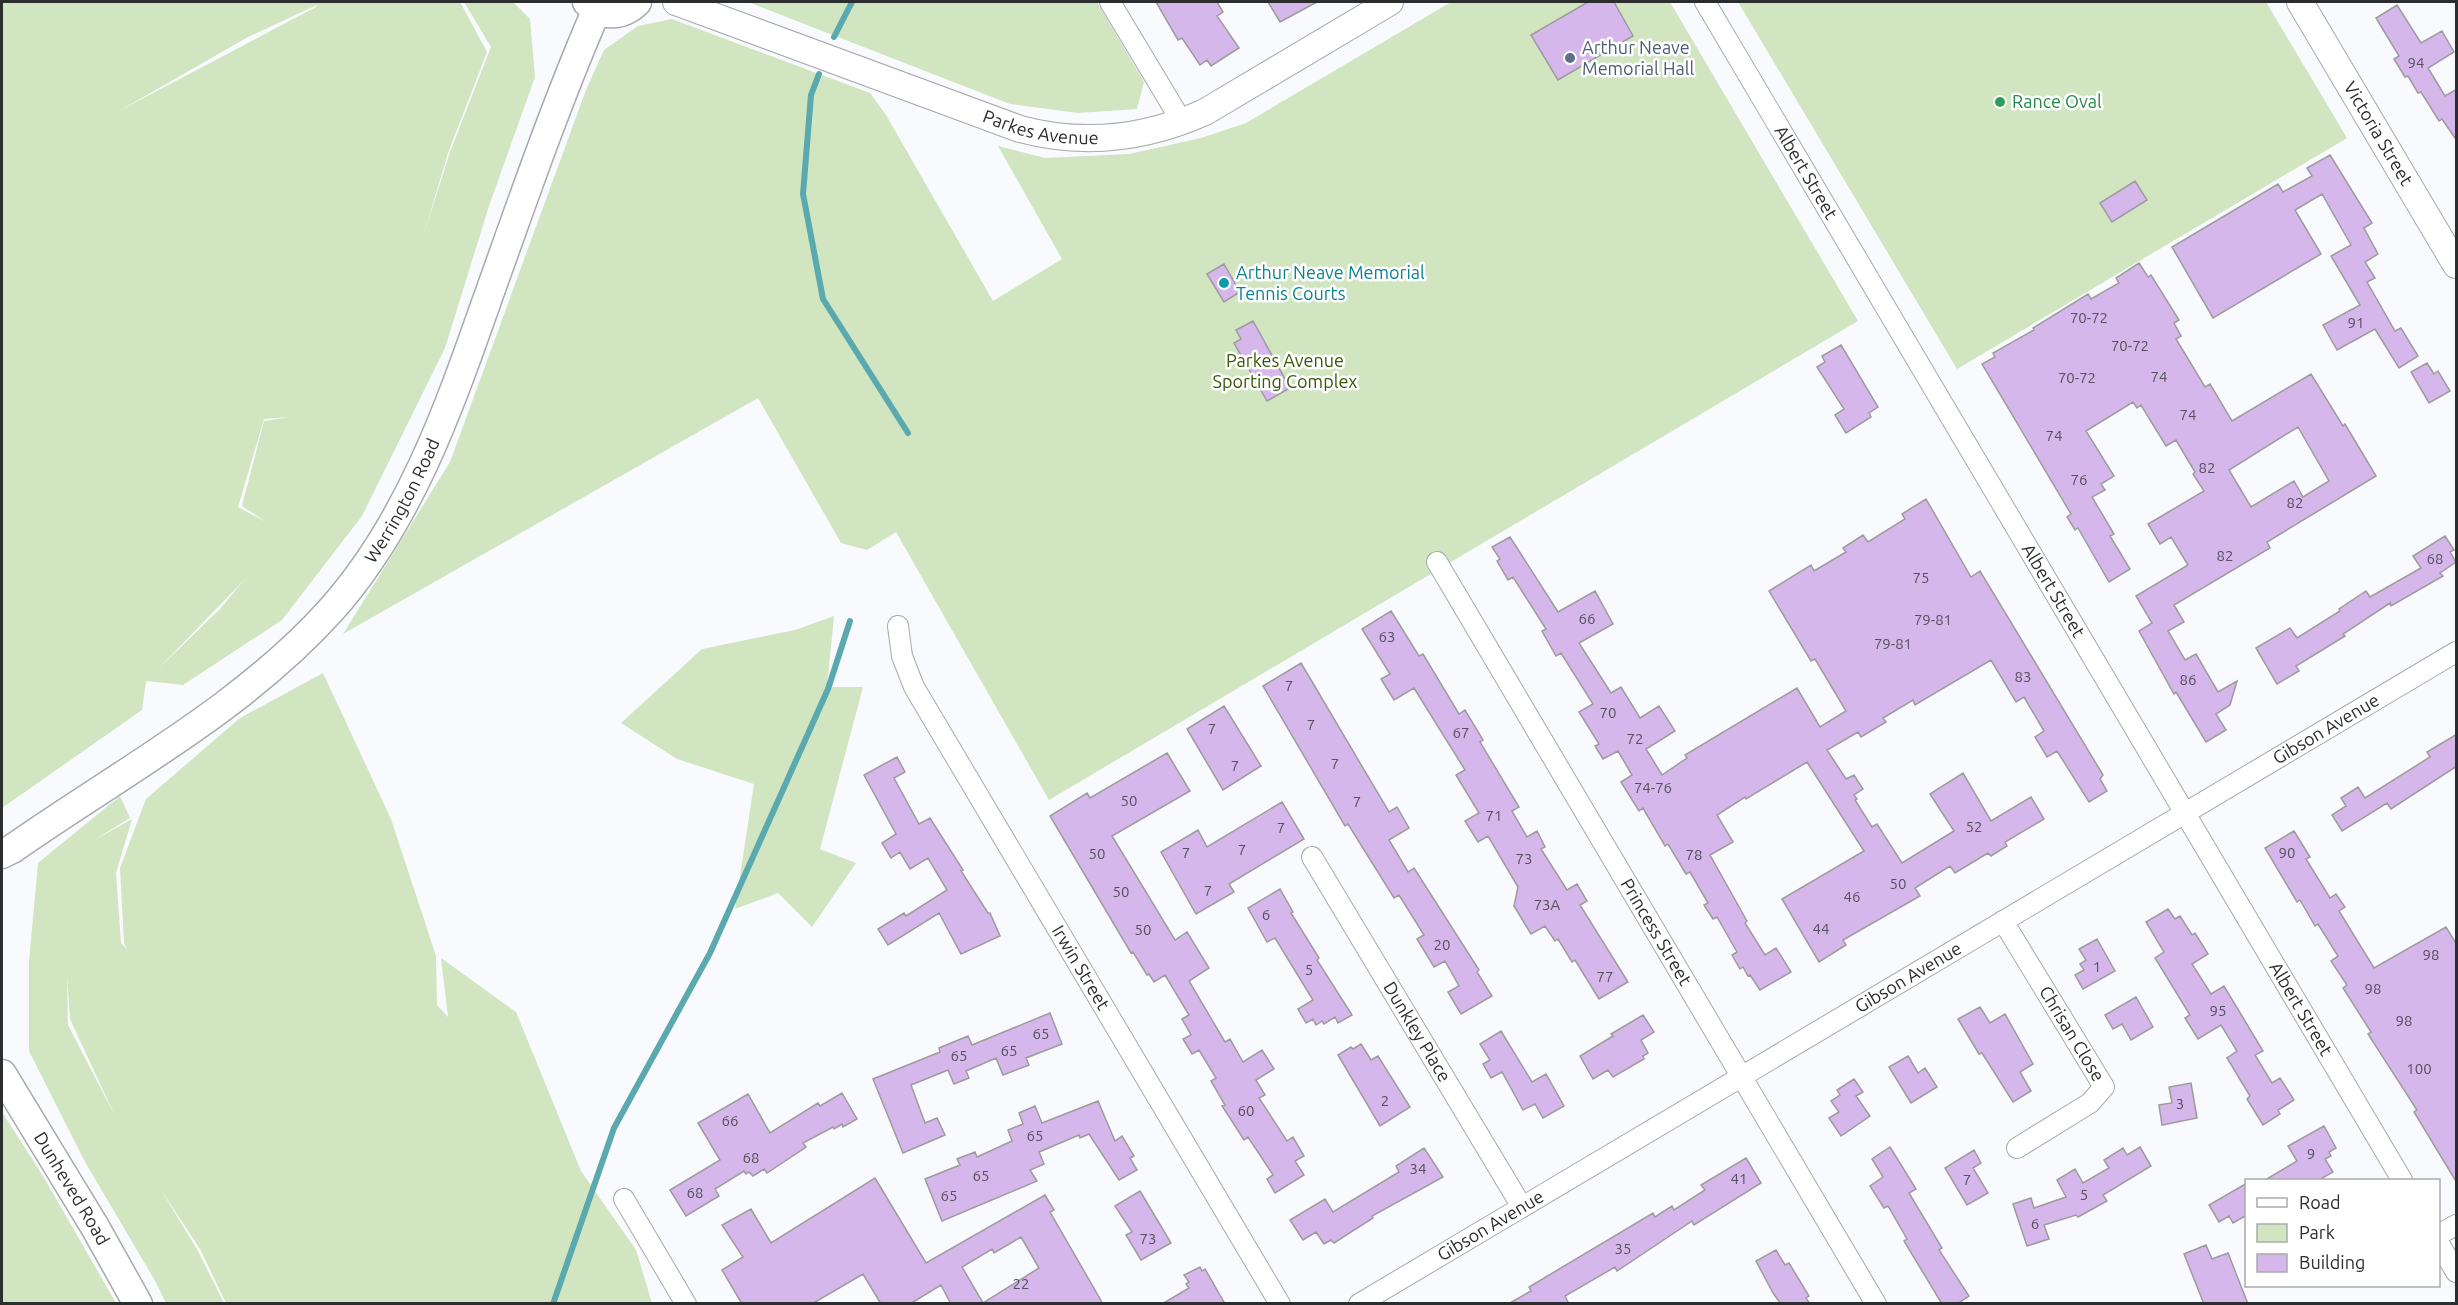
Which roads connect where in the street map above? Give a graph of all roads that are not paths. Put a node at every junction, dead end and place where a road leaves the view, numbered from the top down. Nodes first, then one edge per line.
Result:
1 (637, 2) edge
2 (676, 2) edge
3 (1110, 2) edge
4 (1390, 2) edge
5 (1705, 2) edge
6 (2300, 2) edge
7 (592, 5) edge
8 (1182, 122) junction
9 (2457, 265) edge
10 (1437, 562) dead end
11 (898, 626) dead end
12 (2457, 651) edge
13 (2184, 813) junction
14 (5, 856) edge
15 (1312, 856) dead end
16 (2003, 921) junction
17 (2, 1074) edge
18 (1741, 1076) junction
19 (2017, 1148) dead end
20 (2401, 1179) edge
21 (624, 1199) dead end
22 (1522, 1207) junction
23 (2457, 1225) edge
24 (2440, 1234) edge
25 (2440, 1244) edge
26 (2457, 1272) edge
27 (138, 1304) edge
28 (686, 1304) edge
29 (1280, 1304) edge
30 (1359, 1304) edge
31 (1876, 1304) edge

1 - 7 main road
2 - 8 street, Parkes Avenue
3 - 8 street
4 - 8 street, Parkes Avenue
5 - 13 street, Albert Street
6 - 9 street, Victoria Street
7 - 14 main road, Werrington Road
10 - 18 street, Princess Street
11 - 29 street, Irwin Street
12 - 13 street, Gibson Avenue
13 - 16 street, Gibson Avenue
13 - 20 street, Albert Street
15 - 22 street, Dunkley Place
16 - 18 street, Gibson Avenue
16 - 19 street, Chrisan Close
17 - 27 main road, Dunheved Road
18 - 22 street, Gibson Avenue
18 - 31 street, Princess Street
21 - 28 street
22 - 30 street, Gibson Avenue
23 - 24 street
25 - 26 street

